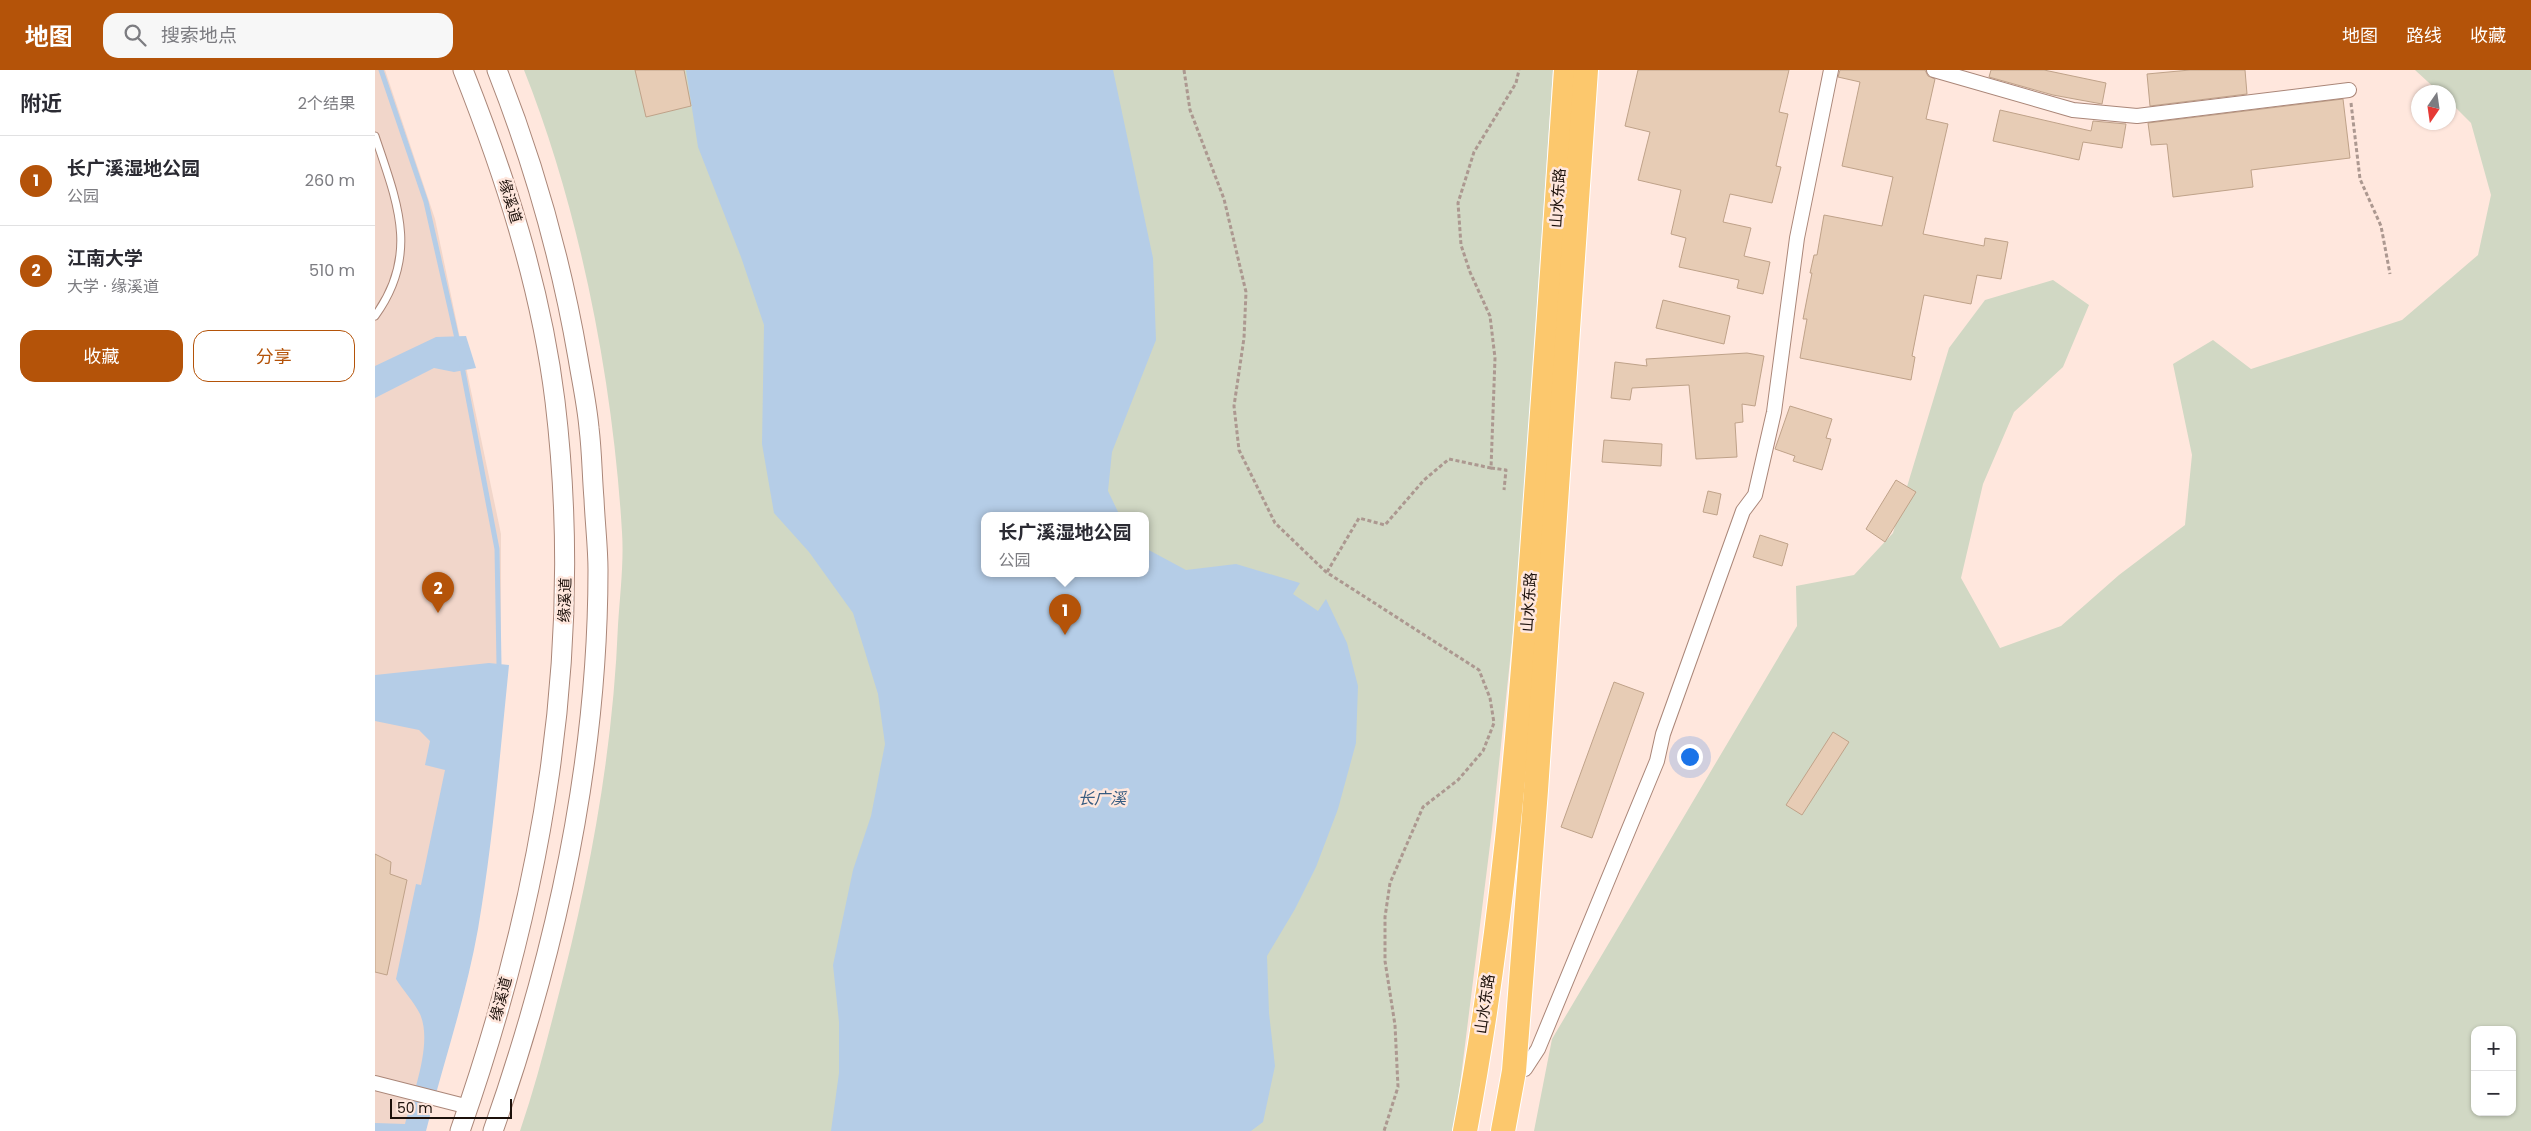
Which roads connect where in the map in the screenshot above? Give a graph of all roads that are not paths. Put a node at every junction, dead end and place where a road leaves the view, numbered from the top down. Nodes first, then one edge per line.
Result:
1 (463, 70) edge
2 (497, 70) edge
3 (1566, 70) edge
4 (1586, 70) edge
5 (1831, 70) edge
6 (1934, 70) edge
7 (2349, 90) road end
8 (375, 136) edge
9 (375, 316) edge
10 (1533, 681) junction
11 (1514, 1071) junction
12 (375, 1083) edge
13 (460, 1105) junction
14 (460, 1131) edge
15 (493, 1131) edge
16 (1465, 1131) edge
17 (1503, 1131) edge

1 - 13 main road, 缘溪道
2 - 15 main road, 缘溪道
3 - 10 highway, 山水东路
4 - 10 highway, 山水东路
5 - 11 street
6 - 7 street
8 - 9 lane
10 - 11 highway, 山水东路
10 - 16 highway, 山水东路
11 - 17 highway, 山水东路
12 - 13 street
13 - 14 main road, 缘溪道

